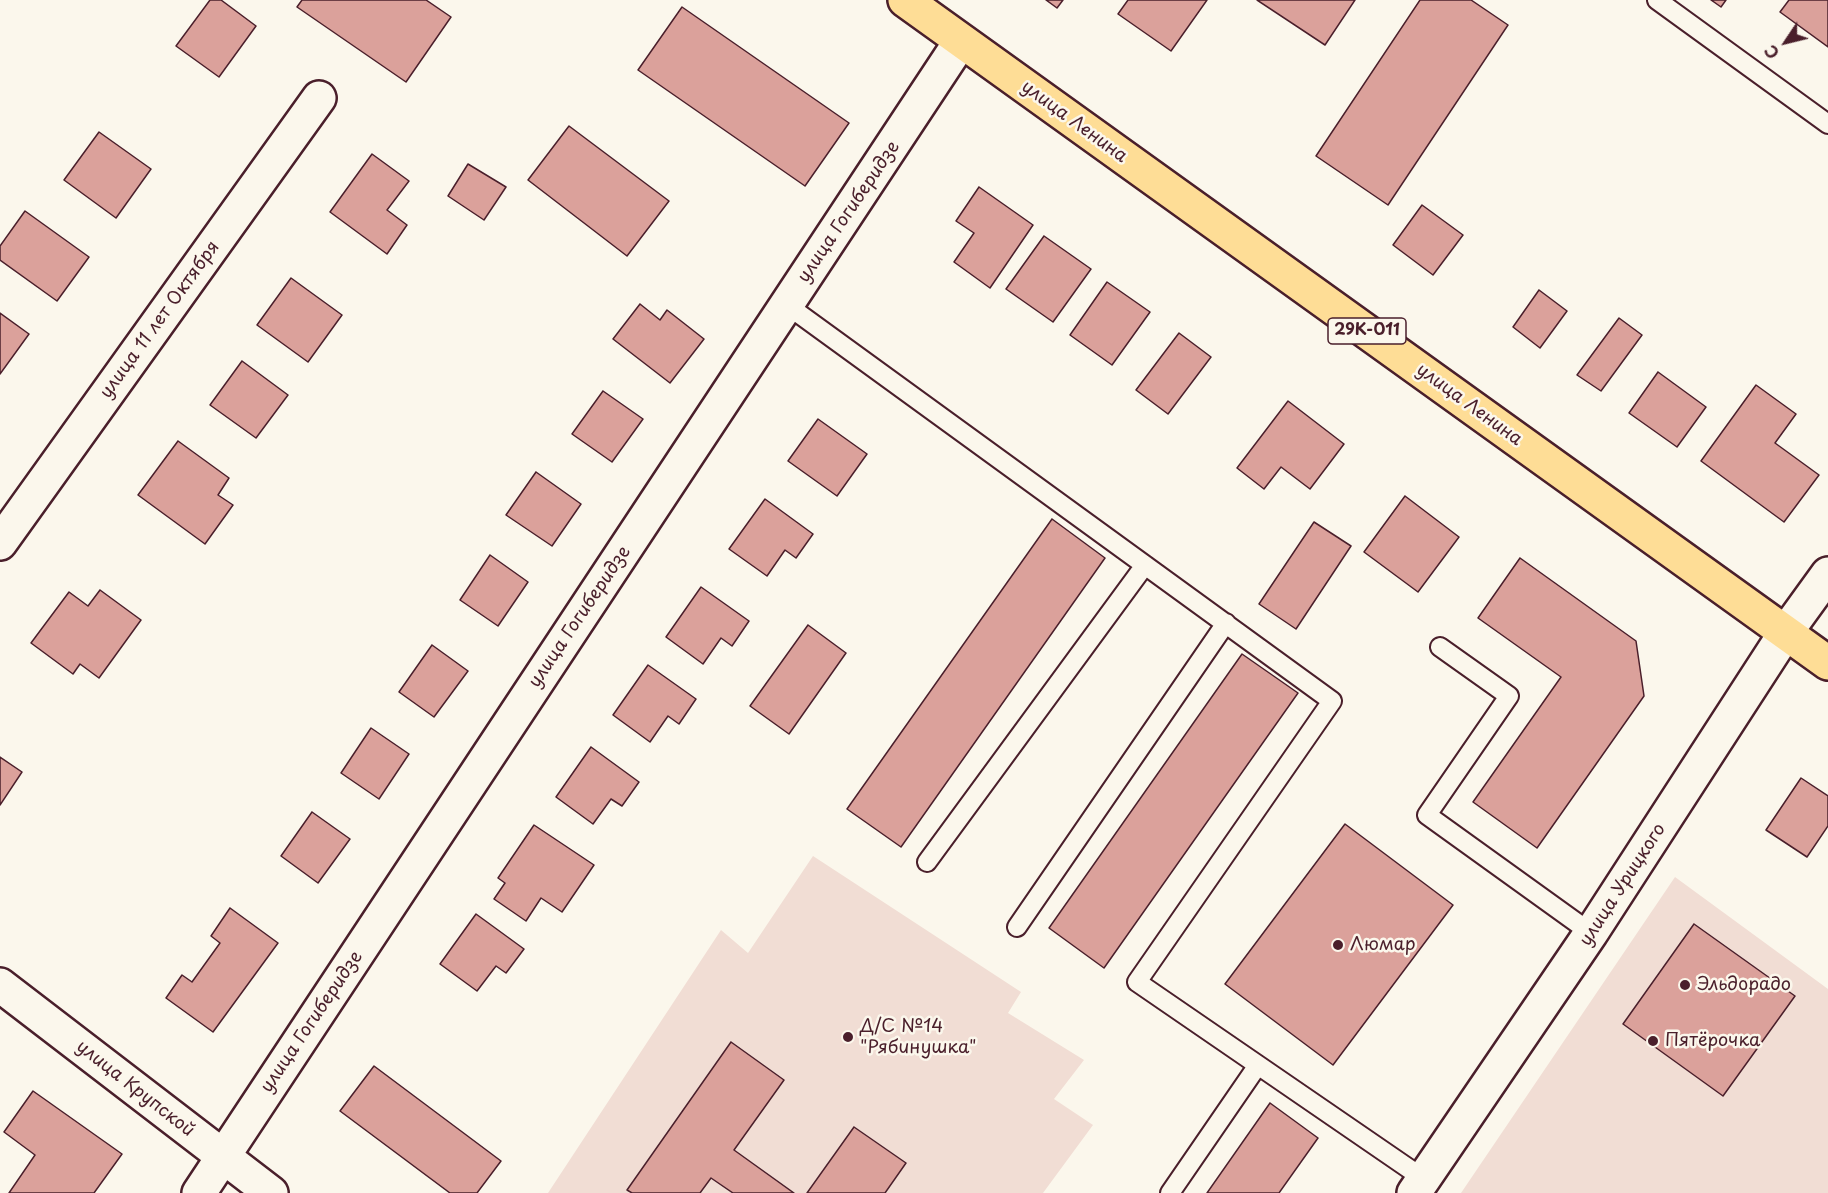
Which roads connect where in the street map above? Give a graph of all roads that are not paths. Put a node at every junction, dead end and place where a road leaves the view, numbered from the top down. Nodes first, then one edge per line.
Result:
1 (905, 0) edge
2 (1657, 0) edge
3 (961, 41) junction
4 (319, 98) dead end
5 (1828, 124) edge
6 (788, 305) junction
7 (0, 543) edge
8 (1145, 565) junction
9 (1828, 574) edge
10 (1226, 624) junction
11 (1786, 632) junction
12 (1440, 647) dead end
13 (1828, 663) edge
14 (927, 862) dead end
15 (1017, 927) dead end
16 (1591, 933) junction
17 (0, 985) edge
18 (1258, 1065) junction
19 (224, 1156) junction
20 (1419, 1186) edge
21 (199, 1193) edge
22 (271, 1193) edge
23 (1170, 1193) edge

1 - 3 main road, улица Ленина / 29К-011
2 - 5 lane
3 - 6 street, улица Гогиберидзе
3 - 11 main road, улица Ленина / 29К-011
4 - 7 street, улица 11 лет Октября
6 - 8 lane
6 - 19 street, улица Гогиберидзе
8 - 10 lane
8 - 14 lane
9 - 11 street, улица Урицкого
10 - 15 lane
10 - 18 lane
11 - 13 main road, улица Ленина / 29К-011
11 - 16 street, улица Урицкого
12 - 16 lane
16 - 20 street, улица Урицкого
17 - 19 street, улица Крупской
18 - 20 lane
18 - 23 lane
19 - 21 street, улица Гогиберидзе
19 - 22 street, улица Крупской

